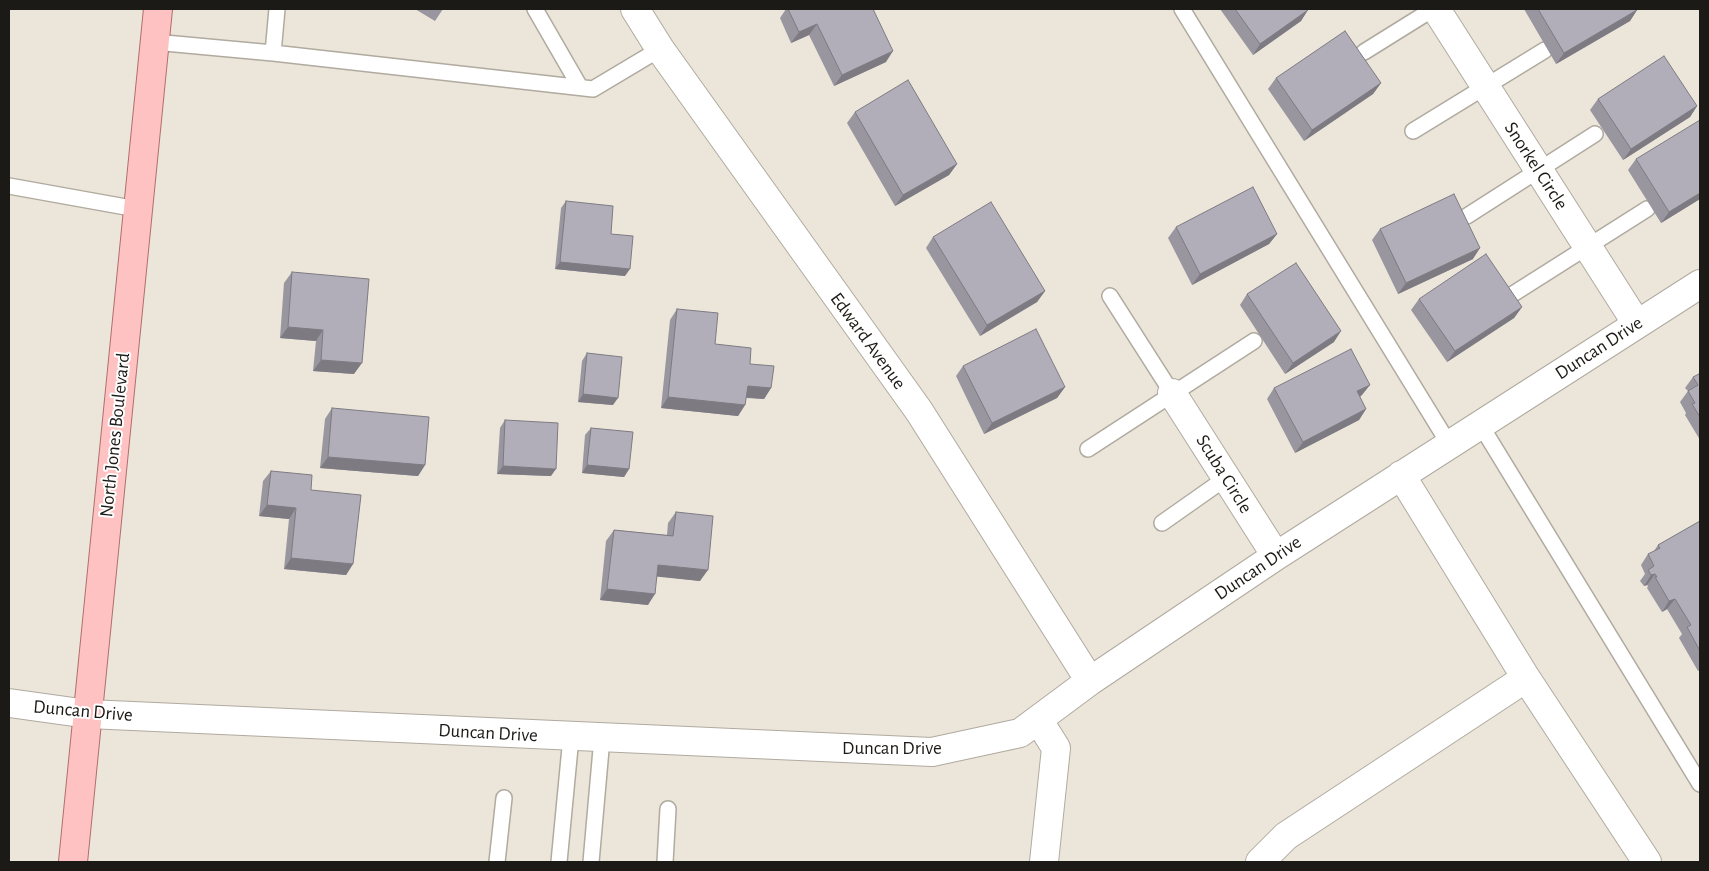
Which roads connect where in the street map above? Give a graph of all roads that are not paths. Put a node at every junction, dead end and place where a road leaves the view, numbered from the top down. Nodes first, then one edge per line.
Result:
1 (158, 9) edge
2 (277, 9) edge
3 (535, 9) edge
4 (635, 9) edge
5 (1182, 9) edge
6 (1435, 9) edge
7 (154, 42) junction
8 (660, 49) junction
9 (1545, 50) dead end
10 (1364, 52) dead end
11 (273, 53) junction
12 (580, 87) junction
13 (1486, 88) junction
14 (1413, 131) dead end
15 (1595, 134) dead end
16 (1540, 170) junction
17 (9, 186) edge
18 (137, 209) junction
19 (1647, 209) dead end
20 (1468, 216) dead end
21 (1587, 246) junction
22 (1700, 284) edge
23 (1512, 294) edge
24 (1110, 296) dead end
25 (1636, 324) junction
26 (1254, 341) dead end
27 (1172, 393) junction
28 (1480, 424) junction
29 (1450, 444) junction
30 (1088, 449) dead end
31 (1401, 475) junction
32 (1226, 478) junction
33 (1162, 523) dead end
34 (1276, 556) junction
35 (1526, 678) junction
36 (1090, 681) junction
37 (9, 703) edge
38 (88, 714) junction
39 (1039, 721) junction
40 (571, 736) junction
41 (602, 738) junction
42 (1700, 784) edge
43 (504, 798) dead end
44 (668, 809) dead end
45 (73, 862) edge
46 (497, 862) edge
47 (559, 862) edge
48 (591, 862) edge
49 (664, 862) edge
50 (1044, 862) edge
51 (1260, 862) edge
52 (1648, 862) edge

1 - 7 main road, North Jones Boulevard
2 - 11 lane
3 - 12 lane
4 - 8 street, Edward Avenue
5 - 29 lane
6 - 10 lane
6 - 13 street, Snorkel Circle
7 - 11 lane
7 - 18 main road, North Jones Boulevard
8 - 12 lane
8 - 36 street, Edward Avenue
9 - 13 lane
11 - 12 lane
13 - 14 lane
13 - 16 street, Snorkel Circle
15 - 16 lane
16 - 20 lane
16 - 21 street, Snorkel Circle
17 - 18 lane
18 - 38 main road, North Jones Boulevard
19 - 21 lane
21 - 23 lane
21 - 25 street, Snorkel Circle
22 - 25 street, Duncan Drive
24 - 27 lane
25 - 28 street, Duncan Drive
26 - 27 lane
27 - 30 lane
27 - 32 street, Scuba Circle
28 - 29 street, Duncan Drive
28 - 42 lane
29 - 31 street, Duncan Drive
31 - 34 street, Duncan Drive
31 - 35 street
32 - 33 lane
32 - 34 street, Scuba Circle
34 - 36 street, Duncan Drive
35 - 51 street
35 - 52 street
36 - 39 street, Duncan Drive
37 - 38 street, Duncan Drive
38 - 40 street, Duncan Drive
38 - 45 main road, North Jones Boulevard
39 - 41 street, Duncan Drive
39 - 50 street
40 - 41 street, Duncan Drive
40 - 47 lane
41 - 48 lane
43 - 46 lane
44 - 49 lane

